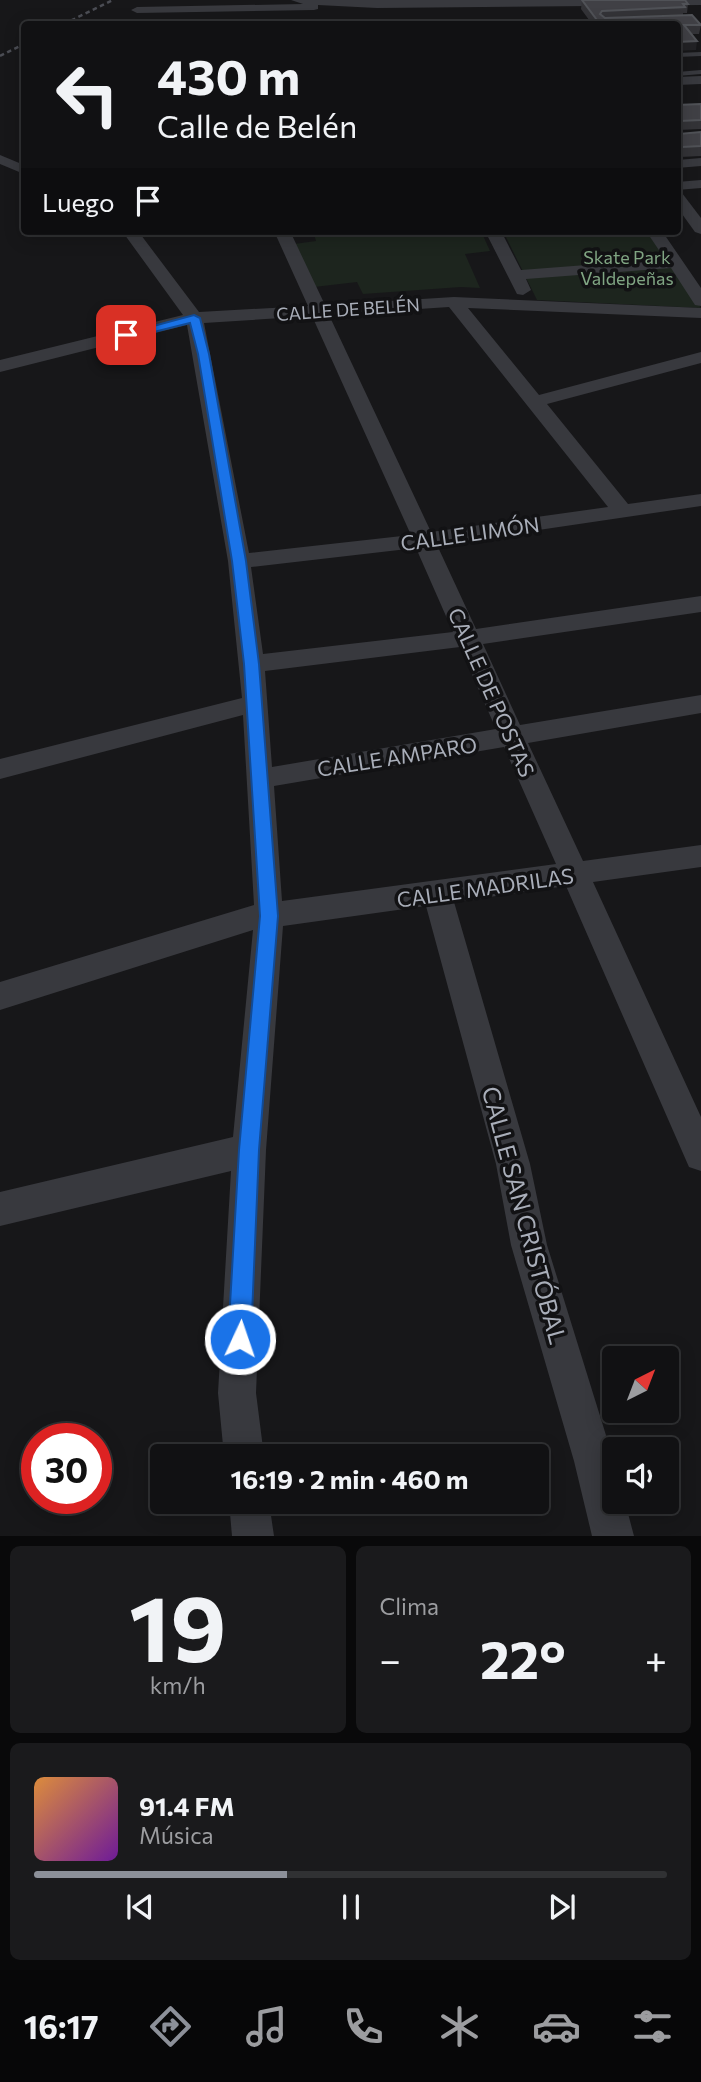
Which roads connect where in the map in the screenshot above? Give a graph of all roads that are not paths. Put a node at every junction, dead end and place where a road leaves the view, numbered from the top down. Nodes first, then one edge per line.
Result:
1 (150, 0) edge
2 (297, 0) edge
3 (482, 0) edge
4 (332, 1) edge
5 (701, 2) edge
6 (137, 10) junction
7 (130, 21) edge
8 (681, 57) edge
9 (701, 57) edge
10 (681, 68) edge
11 (701, 70) edge
12 (681, 73) edge
13 (701, 79) edge
14 (681, 81) edge
15 (0, 159) edge
16 (701, 162) edge
17 (681, 164) edge
18 (21, 169) edge
19 (701, 184) edge
20 (681, 186) edge
21 (681, 202) edge
22 (693, 221) edge
23 (133, 235) edge
24 (284, 235) edge
25 (495, 235) edge
26 (657, 235) edge
27 (678, 265) junction
28 (701, 267) edge
29 (515, 275) junction
30 (701, 301) edge
31 (454, 302) junction
32 (531, 304) junction
33 (317, 311) junction
34 (701, 313) edge
35 (194, 318) junction
36 (701, 357) edge
37 (0, 366) edge
38 (534, 402) junction
39 (701, 500) edge
40 (622, 512) junction
41 (424, 540) junction
42 (239, 561) junction
43 (701, 604) edge
44 (468, 638) junction
45 (252, 664) junction
46 (253, 704) junction
47 (701, 704) edge
48 (513, 737) junction
49 (0, 769) edge
50 (258, 779) junction
51 (701, 856) edge
52 (573, 875) junction
53 (437, 893) junction
54 (269, 916) junction
55 (0, 996) edge
56 (249, 1150) junction
57 (701, 1155) edge
58 (0, 1209) edge
59 (243, 1444) edge
60 (250, 1514) edge
61 (253, 1536) edge
62 (613, 1536) edge

1 - 6 street
2 - 4 street
3 - 4 street
4 - 5 street
4 - 6 street
6 - 7 street
8 - 9 lane
10 - 11 lane
11 - 12 lane
13 - 14 street
15 - 18 street
16 - 17 street
19 - 20 street
21 - 22 street
23 - 35 street
24 - 33 street, CALLE DE POSTAS
25 - 29 street
26 - 27 street
27 - 28 street
27 - 29 street
27 - 30 street
29 - 32 street
31 - 32 street, CALLE DE BELÉN
31 - 33 street, CALLE DE BELÉN
31 - 38 street
32 - 34 street, CALLE DE BELÉN
33 - 35 street, CALLE DE BELÉN
33 - 41 street, CALLE DE POSTAS
35 - 37 street, CALLE DE BELÉN
35 - 42 street
36 - 38 street
38 - 40 street
39 - 40 street, CALLE LIMÓN
40 - 41 street, CALLE LIMÓN
41 - 42 street, CALLE LIMÓN
41 - 44 street, CALLE DE POSTAS
42 - 45 street
43 - 44 street
44 - 45 street
44 - 48 street, CALLE DE POSTAS
45 - 46 street
46 - 49 street
46 - 50 street
47 - 48 street, CALLE AMPARO
48 - 50 street, CALLE AMPARO
48 - 52 street, CALLE DE POSTAS
50 - 54 street
51 - 52 street, CALLE MADRILAS
52 - 53 street, CALLE MADRILAS
52 - 57 street, CALLE DE POSTAS
53 - 54 street, CALLE MADRILAS
53 - 62 street, CALLE SAN CRISTÓBAL
54 - 55 street, CALLE MADRILAS
54 - 56 street
56 - 58 street
56 - 59 street
60 - 61 street

